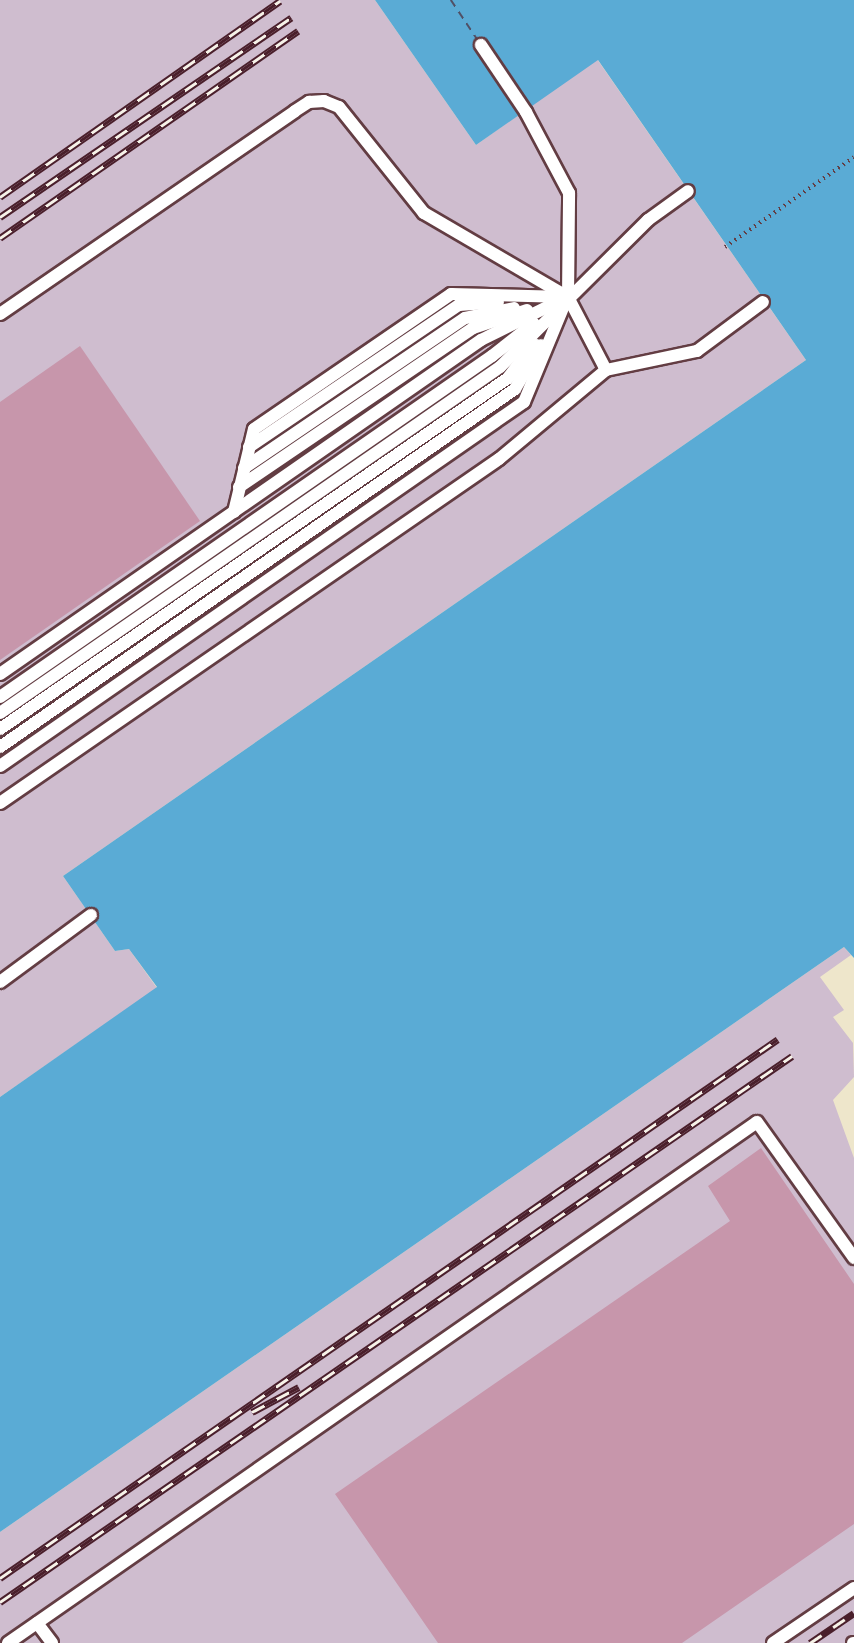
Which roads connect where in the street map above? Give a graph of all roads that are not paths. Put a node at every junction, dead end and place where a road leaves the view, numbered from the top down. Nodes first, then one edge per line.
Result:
1 (481, 45) dead end
2 (688, 191) dead end
3 (568, 297) junction
4 (763, 302) dead end
5 (0, 314) edge
6 (606, 370) junction
7 (249, 447) junction
8 (244, 468) junction
9 (239, 487) junction
10 (234, 512) junction
11 (0, 674) edge
12 (0, 697) edge
13 (0, 713) edge
14 (0, 729) edge
15 (0, 747) edge
16 (0, 766) edge
17 (0, 803) edge
18 (91, 915) dead end
19 (0, 982) edge
20 (854, 1258) edge
21 (854, 1588) edge
22 (38, 1623) junction
23 (8, 1643) edge
24 (52, 1643) edge
25 (773, 1643) edge

1 - 3 lane
2 - 3 lane
3 - 5 lane
3 - 6 lane
3 - 7 lane
3 - 7 lane
3 - 8 lane
3 - 9 lane
3 - 10 lane
3 - 12 lane
3 - 13 lane
3 - 14 lane
3 - 15 lane
3 - 16 lane
4 - 6 lane
6 - 17 lane
7 - 8 lane
8 - 9 lane
9 - 10 lane
10 - 11 lane
18 - 19 lane
20 - 22 lane
21 - 25 lane
22 - 23 lane
22 - 24 lane

